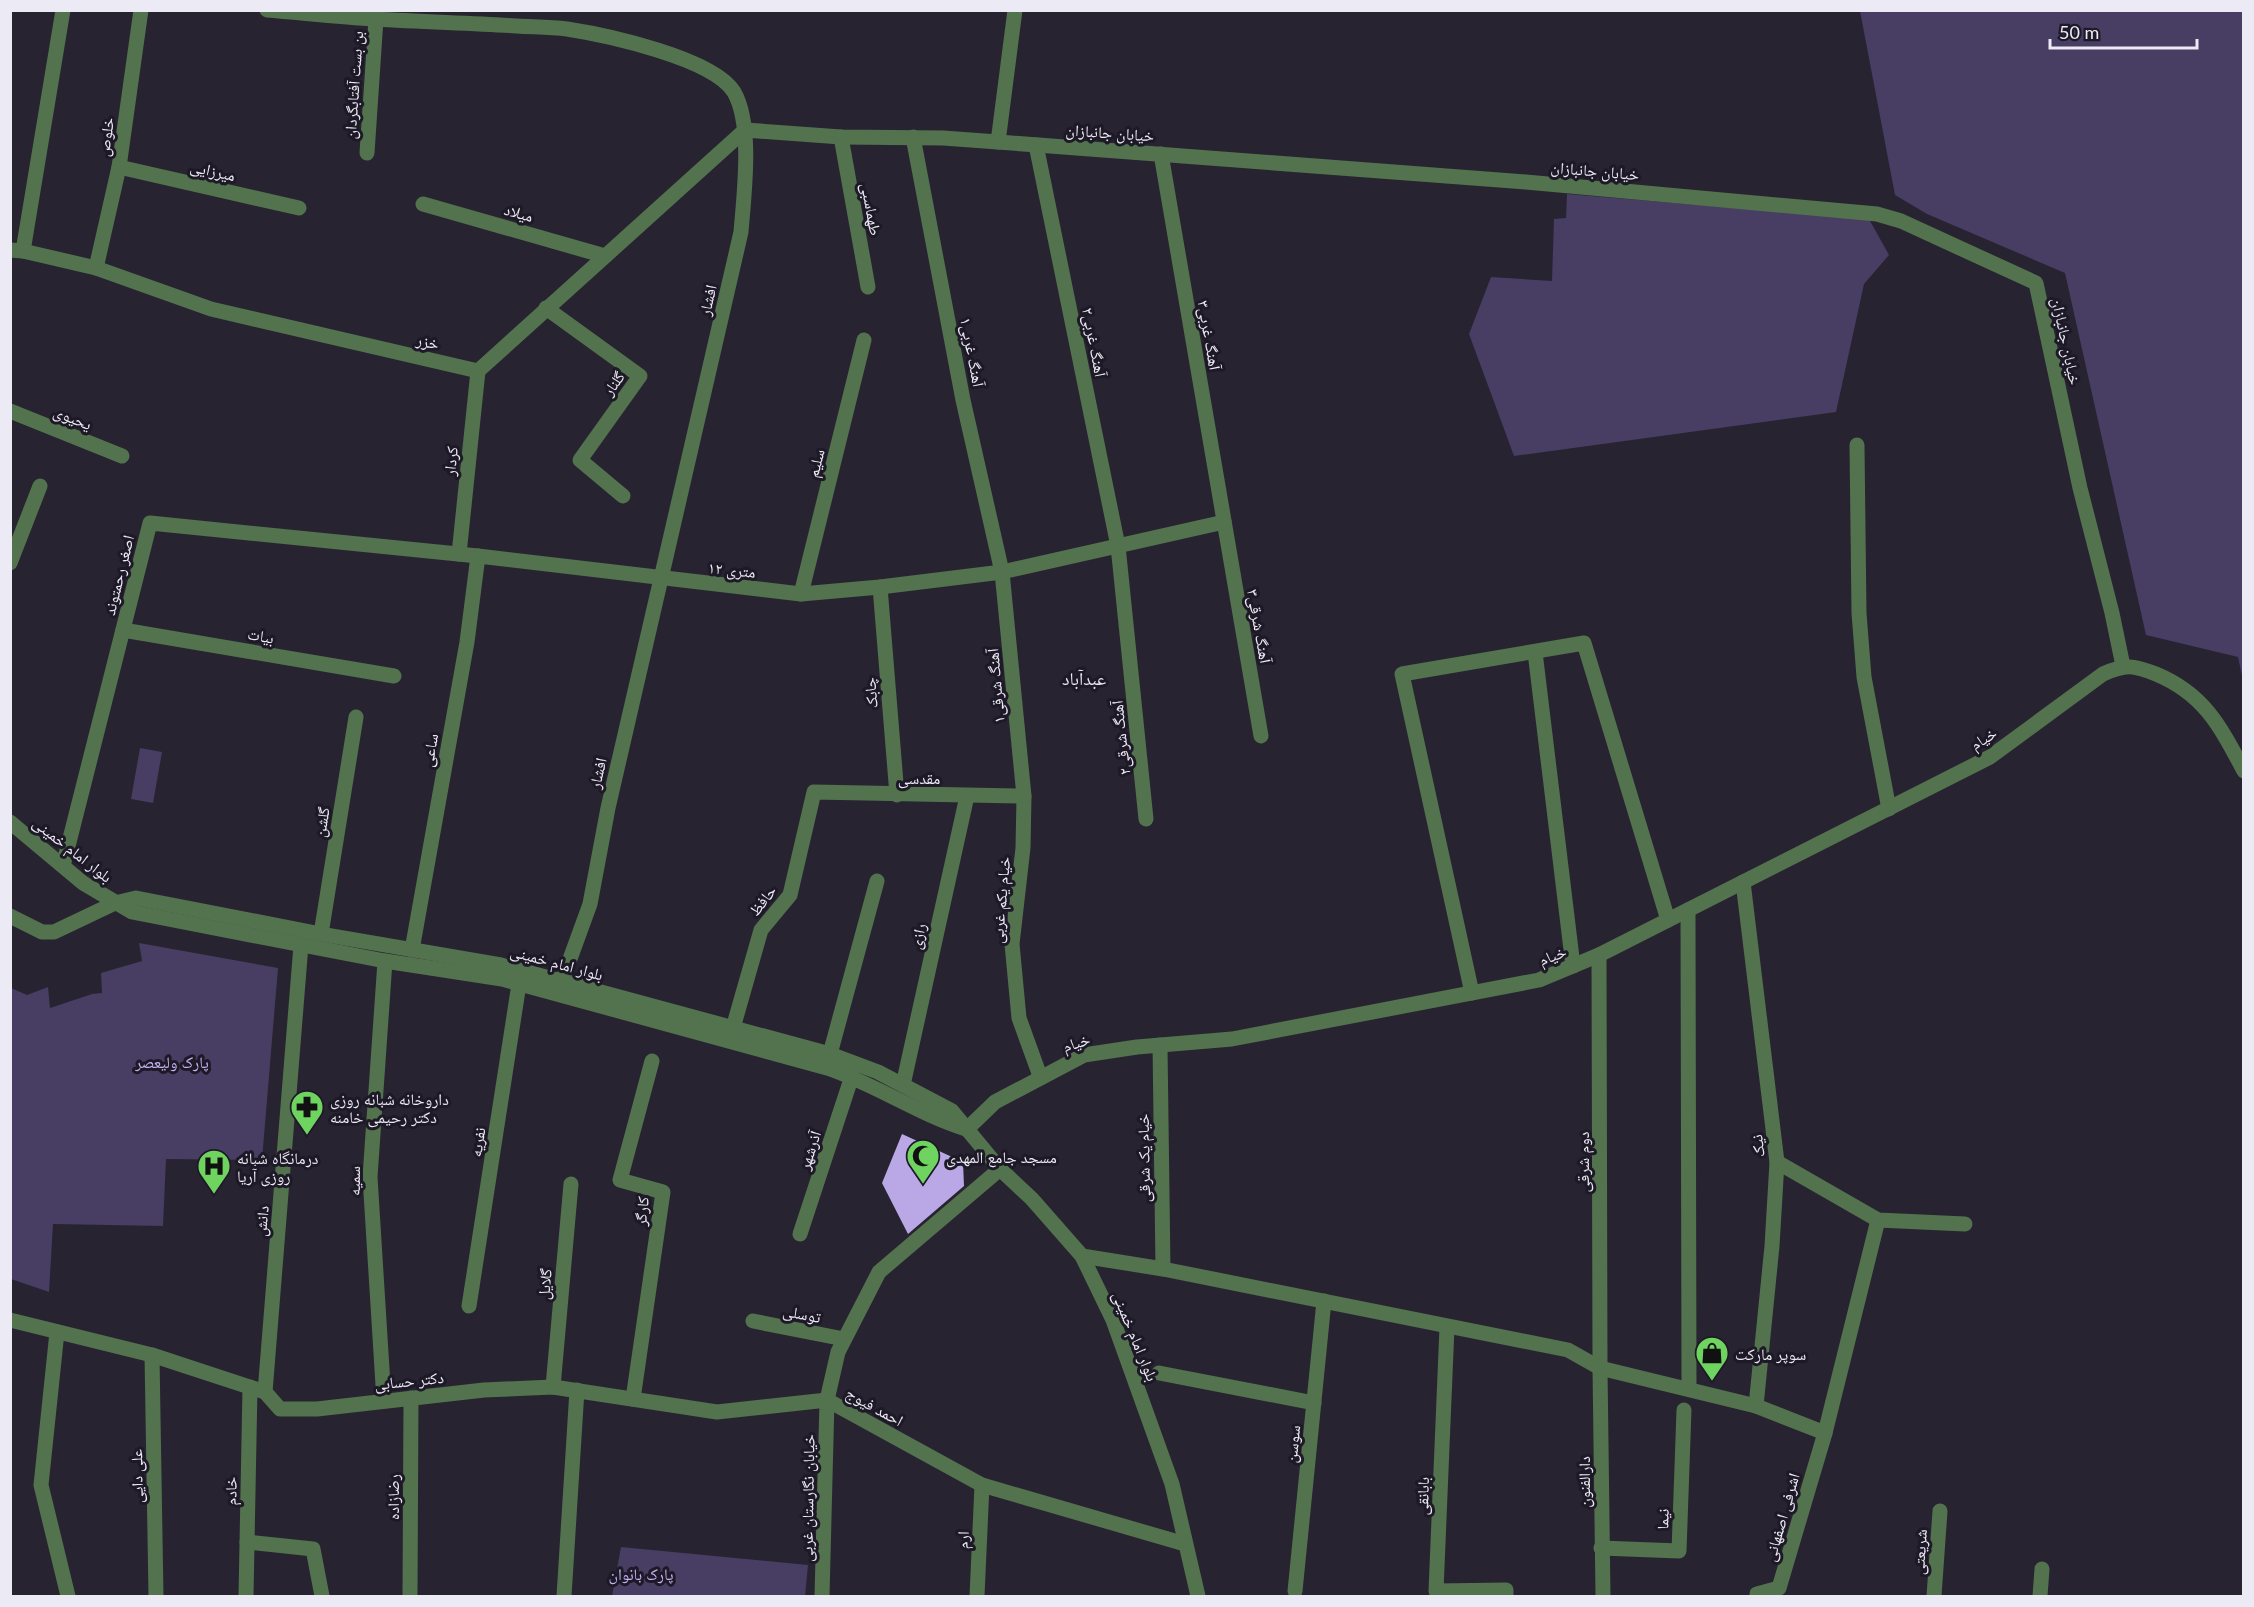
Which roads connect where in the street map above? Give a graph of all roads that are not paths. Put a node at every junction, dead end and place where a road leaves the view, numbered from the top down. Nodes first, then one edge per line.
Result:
1 (63, 10) edge
2 (141, 10) edge
3 (267, 10) edge
4 (1015, 10) edge
5 (498, 18) edge
6 (376, 19) junction
7 (745, 130) junction
8 (841, 137) junction
9 (913, 137) junction
10 (998, 142) junction
11 (1036, 145) junction
12 (367, 153) dead end
13 (1161, 154) junction
14 (119, 167) junction
15 (423, 204) dead end
16 (299, 208) dead end
17 (17, 250) edge
18 (604, 256) junction
19 (96, 268) junction
20 (868, 288) dead end
21 (546, 308) junction
22 (864, 340) dead end
23 (478, 371) junction
24 (10, 411) edge
25 (1857, 444) dead end
26 (122, 456) dead end
27 (40, 486) dead end
28 (623, 496) dead end
29 (1224, 522) junction
30 (1118, 546) junction
31 (459, 554) junction
32 (478, 556) junction
33 (10, 563) edge
34 (1002, 572) junction
35 (660, 579) junction
36 (880, 587) junction
37 (801, 594) junction
38 (123, 630) junction
39 (1535, 652) junction
40 (2122, 666) junction
41 (394, 676) dead end
42 (356, 717) dead end
43 (1261, 736) dead end
44 (2244, 771) edge
45 (814, 792) joint
46 (897, 795) junction
47 (967, 796) junction
48 (1024, 796) junction
49 (1889, 809) junction
50 (1146, 819) dead end
51 (10, 822) edge
52 (63, 866) junction
53 (877, 881) dead end
54 (1743, 882) junction
55 (115, 903) junction
56 (1688, 910) junction
57 (10, 916) edge
58 (1668, 920) junction
59 (321, 934) junction
60 (301, 945) junction
61 (412, 950) junction
62 (1599, 955) junction
63 (385, 961) junction
64 (1573, 966) junction
65 (562, 981) junction
66 (519, 984) junction
67 (1472, 993) junction
68 (733, 1028) junction
69 (1160, 1045) junction
70 (830, 1054) junction
71 (652, 1061) dead end
72 (852, 1076) junction
73 (1040, 1076) junction
74 (903, 1085) junction
75 (967, 1129) junction
76 (1777, 1162) junction
77 (1000, 1169) junction
78 (571, 1184) dead end
79 (1878, 1220) junction
80 (1965, 1224) dead end
81 (800, 1234) dead end
82 (1082, 1256) junction
83 (1163, 1269) junction
84 (1324, 1301) junction
85 (469, 1306) dead end
86 (10, 1320) edge
87 (753, 1322) dead end
88 (1447, 1327) junction
89 (57, 1332) junction
90 (844, 1339) junction
91 (152, 1355) junction
92 (1600, 1368) junction
93 (1159, 1373) dead end
94 (250, 1387) junction
95 (553, 1387) junction
96 (1689, 1389) junction
97 (577, 1390) junction
98 (265, 1392) junction
99 (411, 1398) junction
100 (633, 1399) junction
101 (827, 1400) junction
102 (384, 1401) junction
103 (1314, 1403) junction
104 (1756, 1406) junction
105 (1684, 1410) dead end
106 (1825, 1433) junction
107 (982, 1485) junction
108 (1940, 1511) dead end
109 (247, 1542) junction
110 (1185, 1544) junction
111 (1601, 1548) junction
112 (2042, 1569) dead end
113 (1295, 1591) dead end
114 (68, 1596) edge
115 (156, 1596) edge
116 (246, 1596) edge
117 (322, 1596) edge
118 (410, 1596) edge
119 (564, 1596) edge
120 (822, 1596) edge
121 (977, 1596) edge
122 (1198, 1596) edge
123 (1506, 1596) edge
124 (1603, 1596) edge
125 (1757, 1596) edge
126 (1934, 1596) edge
127 (2040, 1596) edge

1 - 17 street
2 - 14 street, خلوص
3 - 6 street, افشار
4 - 10 street
5 - 6 street, افشار
5 - 7 street, افشار
6 - 12 street, بن بست آفتابگردان
7 - 8 street, خیابان جانبازان
7 - 18 street
7 - 35 street, افشار
8 - 9 street, خیابان جانبازان
8 - 20 street, طهماسبی
9 - 10 street, خیابان جانبازان
9 - 34 street, آهنگ غربی۱
10 - 11 street, خیابان جانبازان
11 - 13 street, خیابان جانبازان
11 - 30 street, آهنگ غربی۲
13 - 29 street, آهنگ غربی۳
13 - 40 street, خیابان جانبازان
14 - 16 street, میرزایی
14 - 19 street, خلوص
15 - 18 street, میلاد
17 - 19 street, خزر
18 - 21 street
19 - 23 street, خزر
21 - 23 street
21 - 28 street, گلنار
22 - 37 street, سلیم
23 - 31 street, کردار
24 - 26 street, یحیوی
25 - 49 street
27 - 33 street
29 - 30 street, ۱۲ متری
29 - 43 street, آهنگ شرقی۳
30 - 34 street, ۱۲ متری
30 - 50 street, آهنگ شرقی۲
31 - 32 street, ۱۲ متری
31 - 38 street, اصغر رحمتوند
32 - 35 street, ۱۲ متری
32 - 61 street, ساعی
34 - 36 street, ۱۲ متری
34 - 48 street, آهنگ شرقی۱
35 - 37 street, ۱۲ متری
35 - 65 street, افشار
36 - 37 street, ۱۲ متری
36 - 46 street, چابک
38 - 41 street, بیات
38 - 52 street, اصغر رحمتوند
39 - 58 street
39 - 64 street
39 - 67 street
40 - 44 street
40 - 49 street, خیام
42 - 59 street, گلشن
45 - 46 street, مقدسی
45 - 68 street, حافظ
46 - 47 street, مقدسی
47 - 48 street, مقدسی
47 - 74 street, رازی
48 - 73 street, خیام یکم غربی
49 - 54 street, خیام
51 - 52 street, بلوار امام خمینی
52 - 55 street, بلوار امام خمینی
53 - 70 street
54 - 56 street, خیام
54 - 76 street, نیک
55 - 57 street
55 - 59 street, بلوار امام خمینی
55 - 60 street, بلوار امام خمینی
56 - 58 street, خیام
56 - 96 street
58 - 62 street, خیام
59 - 61 street, بلوار امام خمینی
60 - 63 street, بلوار امام خمینی
60 - 98 street, دانش
61 - 65 street, بلوار امام خمینی
62 - 64 street, خیام
62 - 92 street, دوم شرقی
63 - 66 street, بلوار امام خمینی
63 - 102 street, سمیه
64 - 67 street, خیام
65 - 68 street, بلوار امام خمینی
66 - 72 street, بلوار امام خمینی
66 - 85 street, نفریه
67 - 69 street, خیام
68 - 70 street, بلوار امام خمینی
69 - 73 street, خیام
69 - 83 street, خیام یک شرقی
70 - 74 street, بلوار امام خمینی
71 - 100 street, کارگر
72 - 75 street, بلوار امام خمینی
72 - 81 street, آذرشهر
73 - 75 street, خیام
74 - 75 street, بلوار امام خمینی
75 - 77 street, بلوار امام خمینی
76 - 79 street
76 - 104 street, نیک
77 - 82 street, بلوار امام خمینی
77 - 90 street, احمد فیوج
78 - 95 street, گلایل
79 - 80 street
79 - 106 street
82 - 83 street
82 - 110 street, بلوار امام خمینی
83 - 84 street
84 - 88 street
84 - 103 street, سوسن
86 - 89 street, دکتر حسابی
87 - 90 street, توسلی
88 - 92 street
88 - 123 street, بابانقی
89 - 91 street, دکتر حسابی
89 - 114 street
90 - 101 street, احمد فیوج
91 - 94 street, دکتر حسابی
91 - 115 street, علی دایی
92 - 96 street
92 - 111 street, دارالفنون
93 - 103 street
94 - 98 street, دکتر حسابی
94 - 109 street, خادم
95 - 97 street, دکتر حسابی
95 - 99 street, دکتر حسابی
96 - 104 street
97 - 100 street, دکتر حسابی
97 - 119 street
98 - 102 street, دکتر حسابی
99 - 102 street, دکتر حسابی
99 - 118 street, رضازاده
100 - 101 street, دکتر حسابی
101 - 107 street, احمد فیوج
101 - 120 street, خیابان نگارستان غربی
103 - 113 street, سوسن
104 - 106 street
105 - 111 street, نیما
106 - 125 street, اشرفی اصفهانی
107 - 110 street, احمد فیوج
107 - 121 street, ارم
108 - 126 street, شریعتی
109 - 116 street, خادم
109 - 117 street
110 - 122 street, بلوار امام خمینی
111 - 124 street, دارالفنون
112 - 127 street

